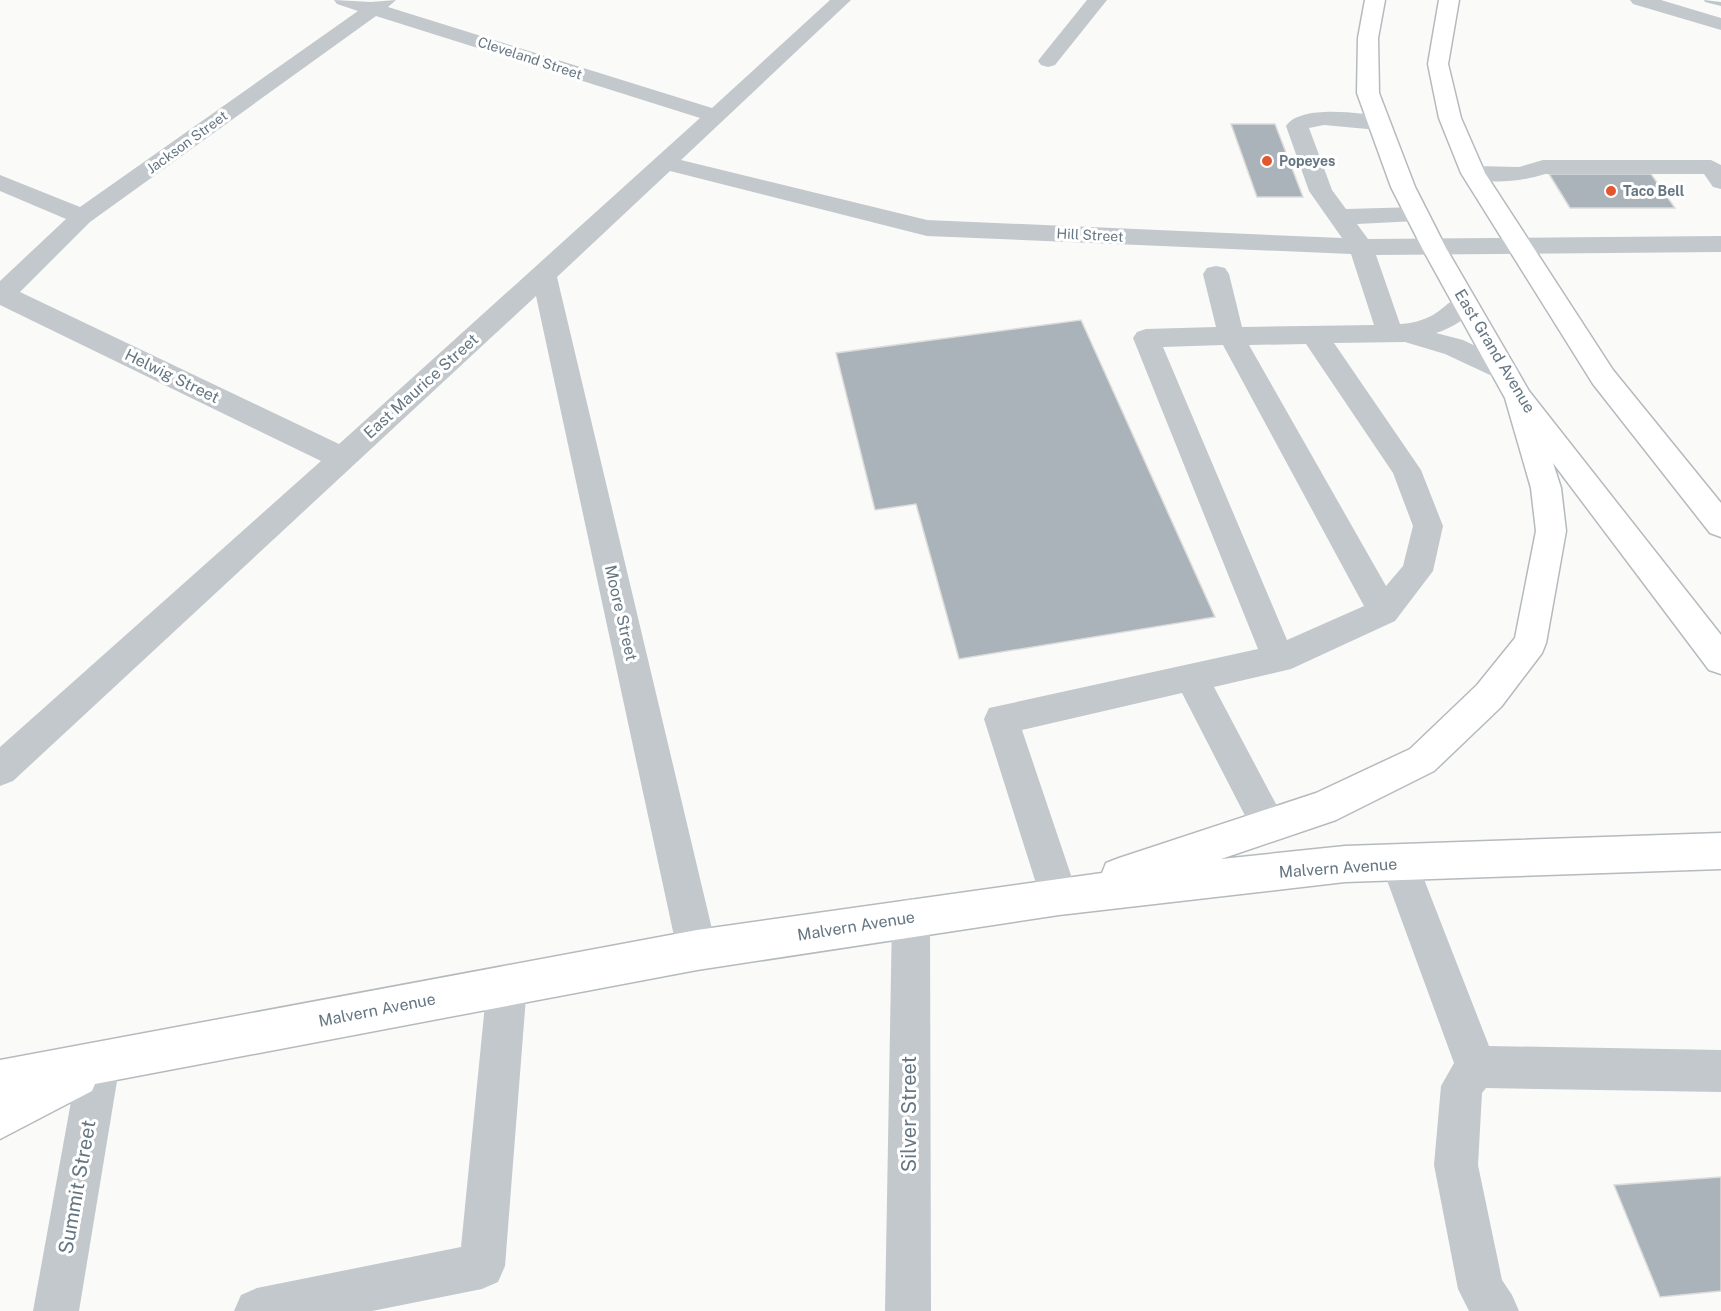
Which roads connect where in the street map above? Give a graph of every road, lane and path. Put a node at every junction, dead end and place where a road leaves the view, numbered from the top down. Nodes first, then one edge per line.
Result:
1 (344, 0) edge
2 (841, 0) edge
3 (1097, 0) edge
4 (1375, 0) edge
5 (1449, 0) edge
6 (1640, 0) edge
7 (380, 4) edge
8 (1721, 24) edge
9 (1048, 61) dead end
10 (716, 116) junction
11 (1378, 123) junction
12 (665, 163) junction
13 (1473, 173) junction
14 (0, 182) edge
15 (1721, 182) edge
16 (1417, 214) junction
17 (82, 217) junction
18 (1341, 217) junction
19 (1721, 244) edge
20 (1361, 247) junction
21 (1522, 247) junction
22 (1434, 248) junction
23 (1216, 274) dead end
24 (544, 275) junction
25 (2, 295) edge
26 (1465, 303) junction
27 (1398, 333) junction
28 (1314, 335) junction
29 (1231, 336) junction
30 (1512, 385) junction
31 (341, 458) junction
32 (1718, 517) edge
33 (1384, 612) junction
34 (1279, 659) junction
35 (1721, 660) edge
36 (1191, 677) junction
37 (0, 770) edge
38 (1269, 825) junction
39 (1721, 851) edge
40 (1400, 864) junction
41 (1059, 896) junction
42 (911, 917) junction
43 (697, 950) junction
44 (507, 984) junction
45 (99, 1064) junction
46 (1476, 1067) junction
47 (1721, 1071) edge
48 (0, 1081) edge
49 (0, 1118) edge
50 (56, 1311) edge
51 (257, 1311) edge
52 (908, 1311) edge
53 (1496, 1311) edge

1 - 7 street, Cleveland Street
2 - 10 street, East Maurice Street
3 - 9 street
4 - 11 main road, East Grand Avenue
5 - 13 main road
6 - 8 street
7 - 10 street, Cleveland Street
7 - 17 street, Jackson Street
10 - 12 street, East Maurice Street
11 - 16 main road, East Grand Avenue
11 - 18 street
12 - 20 street, Hill Street
12 - 24 street, East Maurice Street
13 - 15 street
13 - 21 main road
14 - 17 street
16 - 18 street
16 - 22 main road, East Grand Avenue
17 - 25 street, Jackson Street
18 - 20 street
19 - 21 street, Hill Street
20 - 22 street, Hill Street
20 - 27 street
21 - 22 street, Hill Street
21 - 32 main road
22 - 26 main road, East Grand Avenue
23 - 29 street
24 - 31 street, East Maurice Street
24 - 43 street, Moore Street
25 - 31 street, Helwig Street
26 - 27 street
26 - 30 main road, East Grand Avenue
27 - 28 street
27 - 30 street
28 - 29 street
28 - 33 street
29 - 33 street
29 - 34 street
30 - 35 main road, East Grand Avenue
30 - 38 main road
31 - 37 street, East Maurice Street
33 - 34 street
34 - 36 street
36 - 38 street
36 - 41 street
38 - 41 main road
39 - 40 main road, Malvern Avenue
40 - 41 main road, Malvern Avenue
40 - 46 street
41 - 42 main road, Malvern Avenue
42 - 43 main road, Malvern Avenue
42 - 52 street, Silver Street
43 - 44 main road, Malvern Avenue
44 - 45 main road, Malvern Avenue
44 - 51 street
45 - 48 main road, Malvern Avenue
45 - 49 main road
45 - 50 street, Summit Street
46 - 47 street
46 - 53 street

